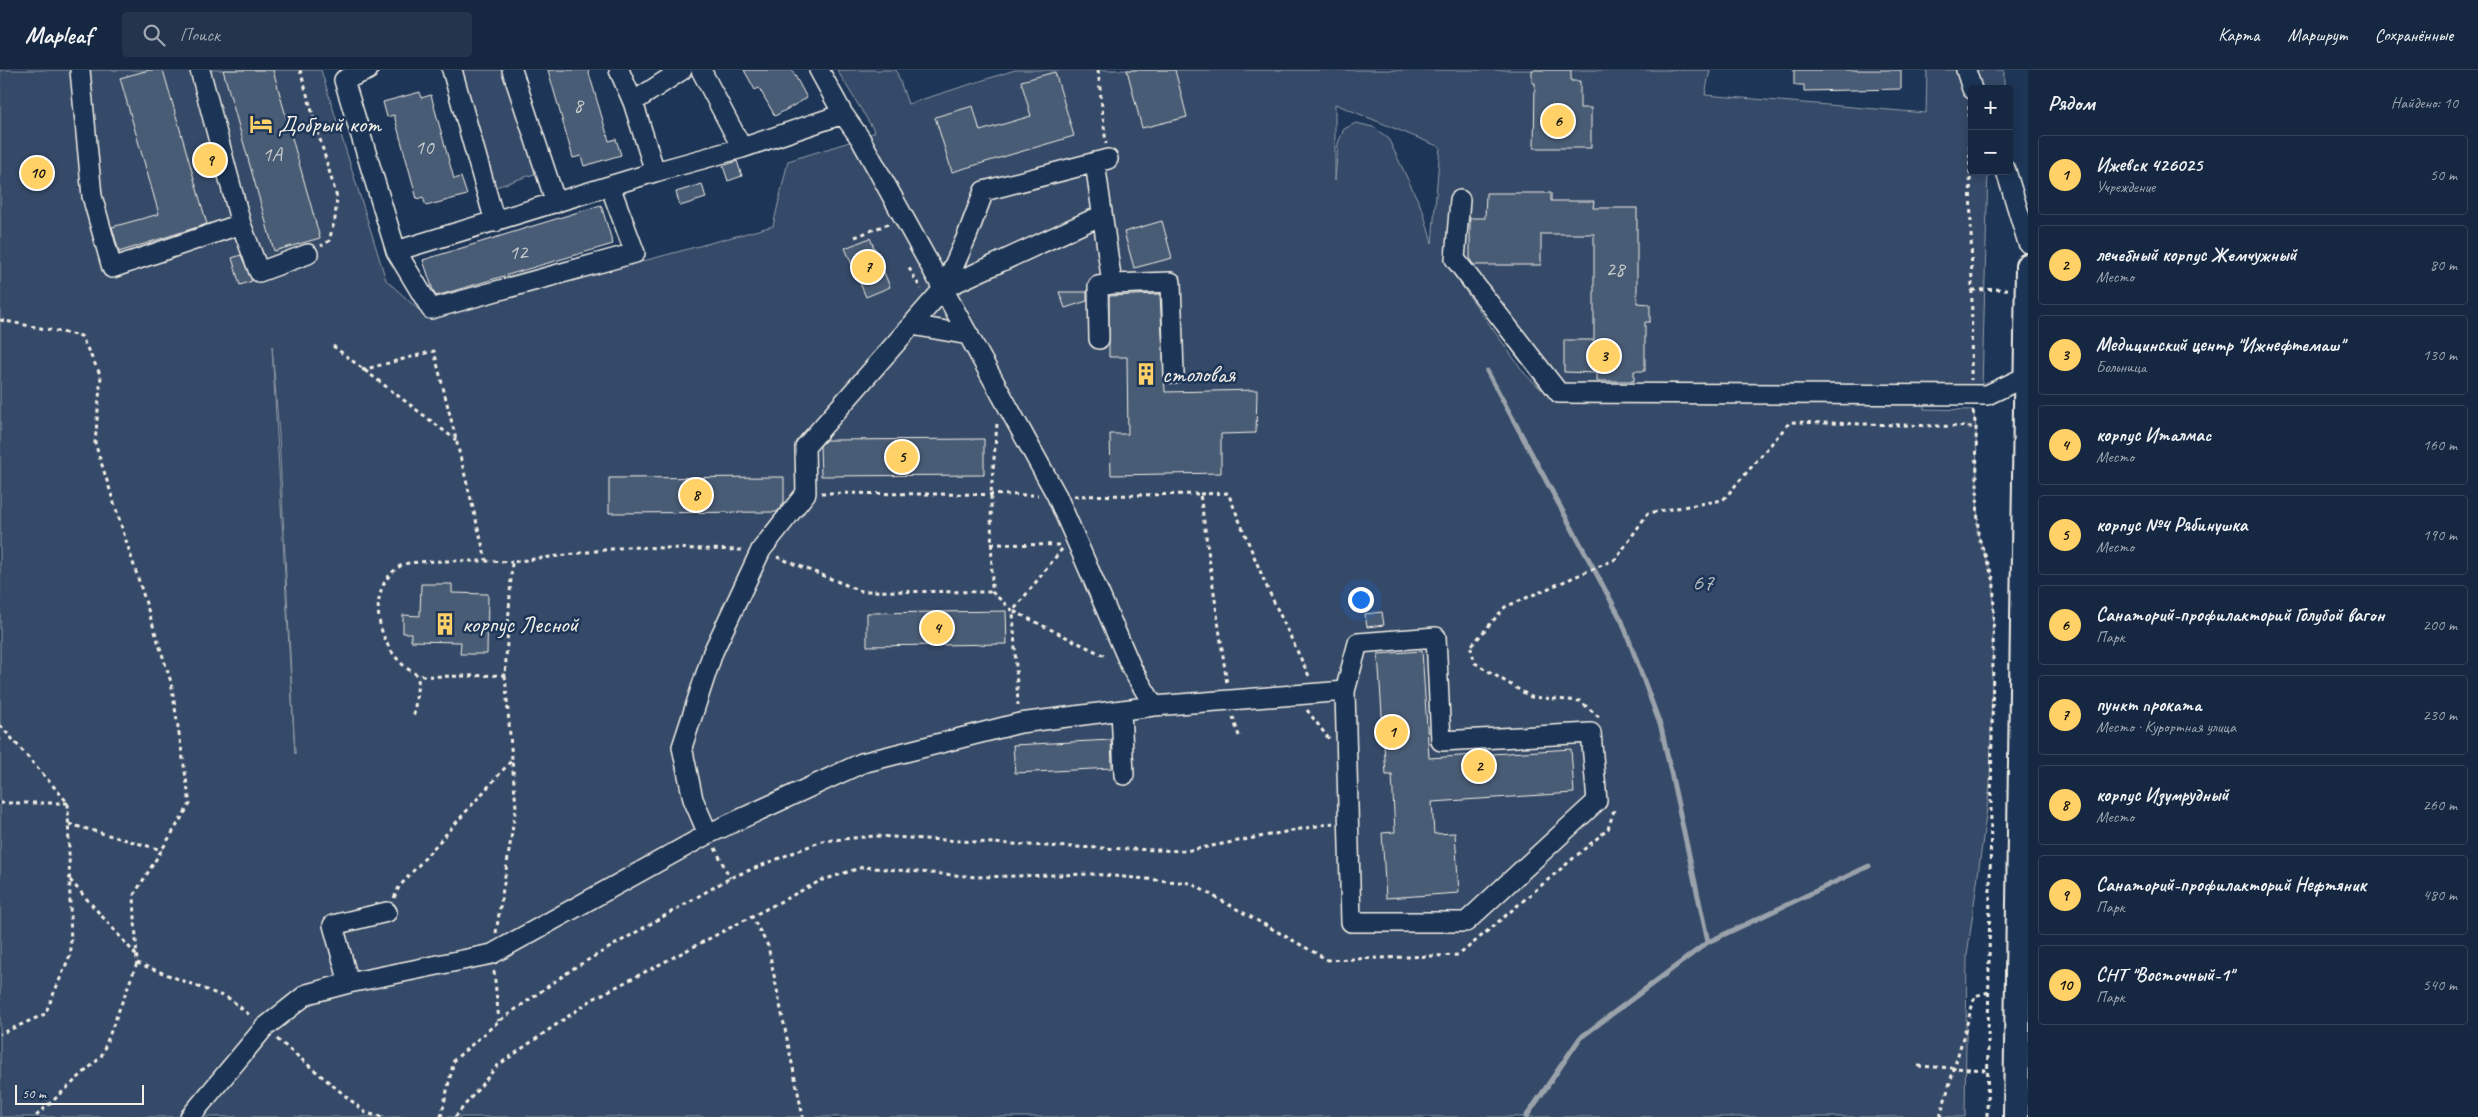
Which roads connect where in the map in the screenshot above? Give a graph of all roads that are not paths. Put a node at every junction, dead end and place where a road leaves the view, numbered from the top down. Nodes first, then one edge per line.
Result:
1 (80, 70) edge
2 (200, 70) edge
3 (368, 70) edge
4 (452, 70) edge
5 (512, 70) edge
6 (619, 70) edge
7 (682, 70) edge
8 (702, 70) edge
9 (819, 70) edge
10 (342, 75) edge
11 (633, 102) junction
12 (843, 114) junction
13 (742, 148) junction
14 (655, 172) junction
15 (2007, 175) edge
16 (610, 186) junction
17 (1460, 200) dead end
18 (556, 203) junction
19 (1102, 215) junction
20 (495, 222) junction
21 (241, 224) junction
22 (2028, 243) edge
23 (396, 252) junction
24 (308, 254) road end
25 (2028, 266) edge
26 (1112, 284) junction
27 (944, 288) junction
28 (2028, 289) edge
29 (912, 325) junction
30 (969, 335) junction
31 (1099, 339) dead end
32 (1174, 374) dead end
33 (2027, 376) edge
34 (1345, 691) junction
35 (1154, 706) junction
36 (1121, 710) junction
37 (1124, 775) dead end
38 (708, 834) junction
39 (387, 912) road end
40 (340, 985) junction
41 (190, 1117) edge
42 (2016, 1117) edge

1 - 21 street
2 - 21 street
3 - 10 street
4 - 20 street
5 - 18 street
6 - 11 street
7 - 11 street
8 - 13 street
9 - 12 street
10 - 23 street
11 - 14 street
12 - 13 street
12 - 27 street
13 - 14 street
14 - 16 street
15 - 22 street
16 - 18 street
16 - 23 street
17 - 33 street
18 - 20 street
19 - 26 street
19 - 27 street
19 - 27 street
20 - 23 street
21 - 24 street
25 - 28 main road
26 - 31 street
26 - 32 street
27 - 29 street
27 - 30 street
28 - 33 main road
29 - 30 street
29 - 38 street
30 - 35 street
33 - 42 main road
34 - 34 street
34 - 35 street
35 - 36 street
36 - 37 street
36 - 38 street
38 - 40 street
39 - 40 street
40 - 41 street

